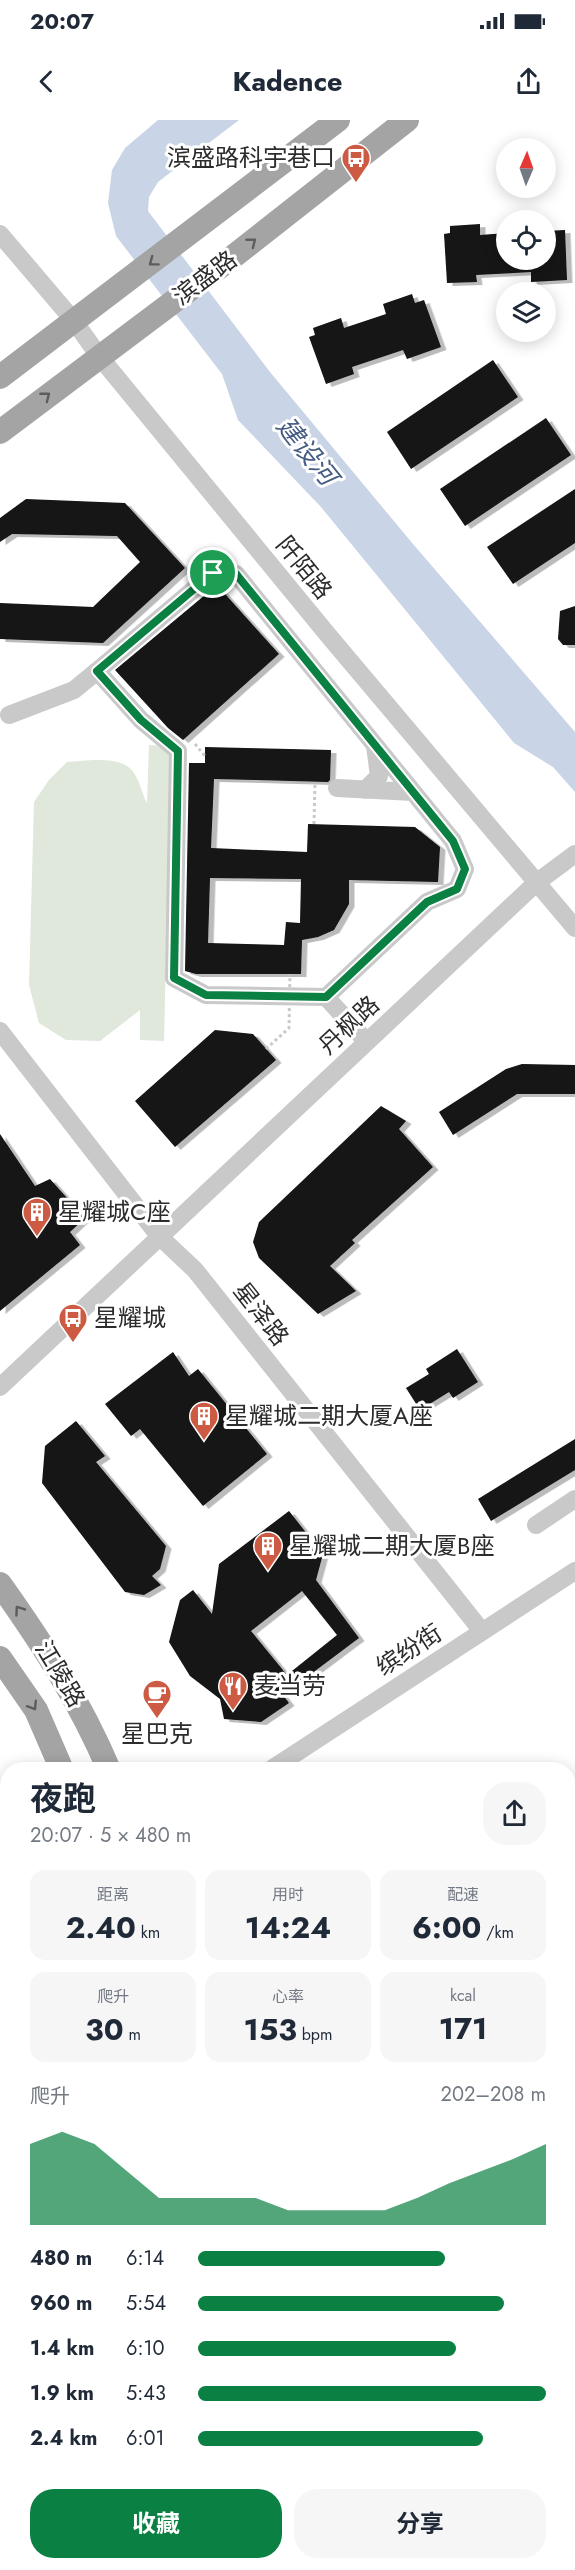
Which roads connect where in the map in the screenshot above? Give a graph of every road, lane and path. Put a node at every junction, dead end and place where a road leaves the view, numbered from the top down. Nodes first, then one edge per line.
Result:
1 (338, 120) edge
2 (407, 120) edge
3 (0, 234) edge
4 (74, 321) junction
5 (99, 356) junction
6 (0, 377) edge
7 (0, 432) edge
8 (97, 671) junction
9 (9, 715) dead end
10 (374, 744) junction
11 (315, 782) dead end
12 (337, 788) dead end
13 (365, 789) junction
14 (413, 792) junction
15 (314, 824) dead end
16 (575, 854) edge
17 (536, 883) junction
18 (575, 928) edge
19 (290, 974) dead end
20 (326, 997) junction
21 (0, 1031) edge
22 (366, 1041) junction
23 (266, 1049) dead end
24 (159, 1236) junction
25 (0, 1387) edge
26 (575, 1499) edge
27 (536, 1525) dead end
28 (575, 1571) edge
29 (0, 1584) edge
30 (481, 1630) junction
31 (0, 1658) edge
32 (59, 1762) edge
33 (106, 1762) edge
34 (282, 1762) edge

1 -> 4 main road, 滨盛路
5 -> 2 main road, 滨盛路
3 - 4 street, 阡陌路
4 - 5 street, 阡陌路
4 - 6 main road, 滨盛路
7 -> 5 main road, 滨盛路
5 - 17 street, 阡陌路
8 - 9 street
8 - 10 street
8 - 20 street
10 - 13 street
10 - 14 street
11 - 15 path
12 - 13 street
13 - 14 street
14 - 20 street
16 - 17 street, 丹枫路
17 - 18 street, 阡陌路
17 - 22 street, 丹枫路
19 - 23 path, bridge
20 - 22 street
21 - 24 street, 星泽路
22 - 24 street, 丹枫路
24 - 25 street, 丹枫路
24 - 30 street, 星泽路
26 - 27 street
28 - 30 street, 缤纷街
33 -> 29 main road, 江陵路
30 - 34 street, 缤纷街
31 -> 32 main road, 江陵路

